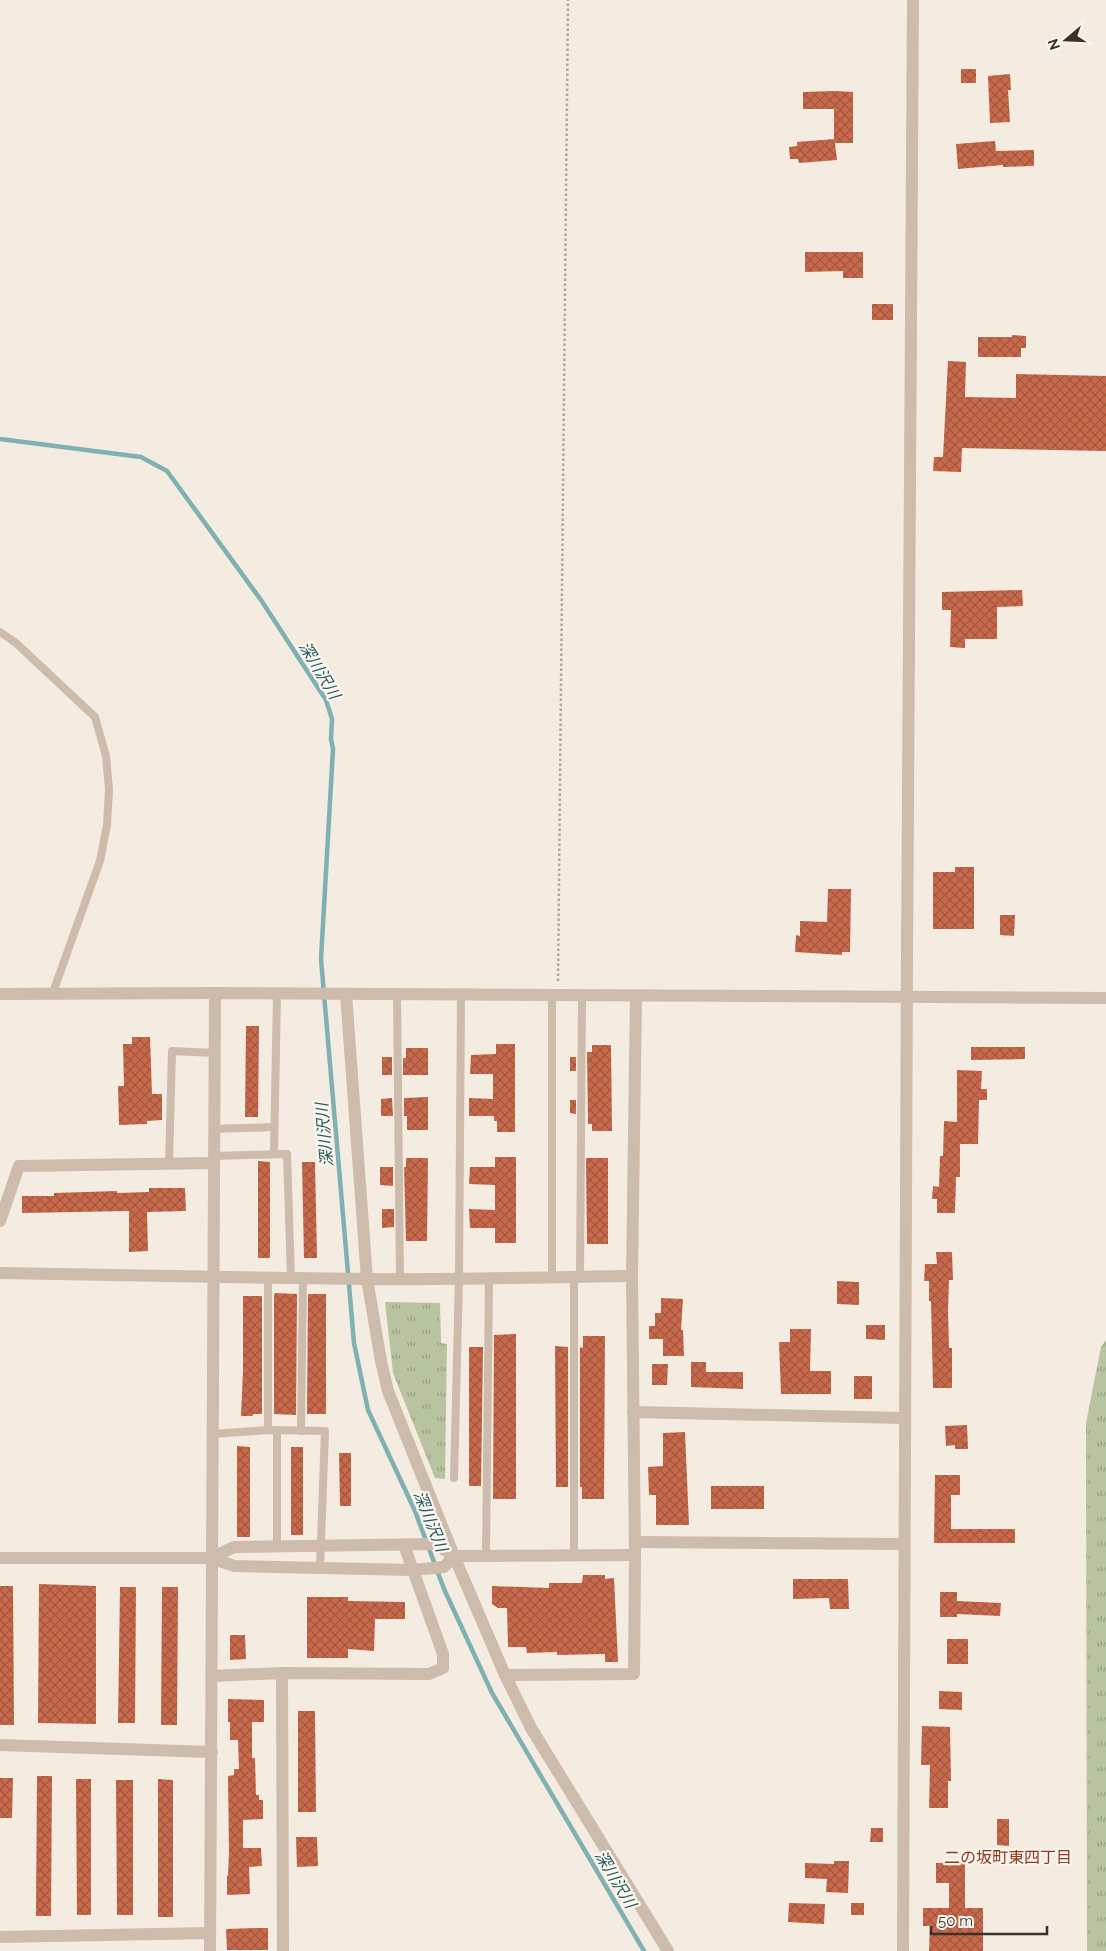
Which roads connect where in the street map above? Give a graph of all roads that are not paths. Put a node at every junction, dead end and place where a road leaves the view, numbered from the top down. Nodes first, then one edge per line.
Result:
1 (913, 0) edge
2 (0, 632) edge
3 (215, 993) junction
4 (0, 994) edge
5 (277, 994) junction
6 (340, 994) junction
7 (397, 994) junction
8 (52, 995) junction
9 (461, 995) junction
10 (555, 995) junction
11 (582, 995) junction
12 (636, 996) junction
13 (908, 996) junction
14 (1106, 998) edge
15 (214, 1053) junction
16 (274, 1127) junction
17 (213, 1129) junction
18 (274, 1154) junction
19 (213, 1160) junction
20 (169, 1164) junction
21 (0, 1221) edge
22 (0, 1274) edge
23 (632, 1276) junction
24 (268, 1277) junction
25 (297, 1277) junction
26 (552, 1277) junction
27 (577, 1277) junction
28 (213, 1278) junction
29 (400, 1278) junction
30 (458, 1278) junction
31 (489, 1278) junction
32 (362, 1279) junction
33 (633, 1412) junction
34 (904, 1418) junction
35 (268, 1430) junction
36 (277, 1430) junction
37 (302, 1431) junction
38 (213, 1434) junction
39 (454, 1478) dead end
40 (903, 1544) junction
41 (404, 1545) junction
42 (277, 1546) junction
43 (321, 1546) junction
44 (635, 1549) junction
45 (574, 1555) junction
46 (454, 1556) junction
47 (486, 1556) junction
48 (0, 1558) edge
49 (211, 1558) junction
50 (320, 1568) junction
51 (412, 1570) junction
52 (282, 1673) junction
53 (505, 1675) junction
54 (212, 1676) junction
55 (0, 1745) edge
56 (212, 1752) junction
57 (210, 1933) junction
58 (0, 1937) edge
59 (210, 1951) edge
60 (283, 1951) edge
61 (668, 1951) edge
62 (903, 1951) edge

1 - 13 street
2 - 8 lane
3 - 5 street
3 - 8 street
3 - 15 street
4 - 8 street
5 - 6 street
5 - 16 lane
6 - 7 street
6 - 32 street
7 - 9 street
7 - 29 lane
9 - 10 street
9 - 30 lane
10 - 11 street
10 - 26 lane
11 - 12 street
11 - 27 lane
12 - 13 street
12 - 23 street
13 - 14 street
13 - 34 street
15 - 17 street
15 - 20 lane
16 - 17 lane
16 - 18 lane
17 - 19 street
18 - 19 lane
18 - 25 lane
19 - 20 street
19 - 28 street
20 - 21 street
22 - 28 street
23 - 27 street
23 - 33 street
24 - 25 street
24 - 28 street
24 - 35 lane
25 - 32 street
25 - 37 lane
26 - 27 street
26 - 31 street
27 - 45 lane
28 - 38 street
29 - 30 street
29 - 32 street
30 - 31 street
30 - 39 lane
31 - 47 lane
32 - 46 street
33 - 34 street
33 - 44 street
34 - 40 street
35 - 36 lane
35 - 38 lane
36 - 37 lane
36 - 42 lane
37 - 43 lane
38 - 49 street
40 - 44 street
40 - 62 street
41 - 43 street
41 - 46 street
41 - 51 street
42 - 43 street
42 - 49 street
43 - 50 lane
44 - 45 street
44 - 53 street
45 - 47 street
46 - 47 street
46 - 51 street
46 - 53 street
48 - 49 street
49 - 50 street
49 - 54 street
50 - 51 street
51 - 52 street
52 - 54 street
52 - 60 street
53 - 61 street
54 - 56 street
55 - 56 street
56 - 57 street
57 - 58 street
57 - 59 street

